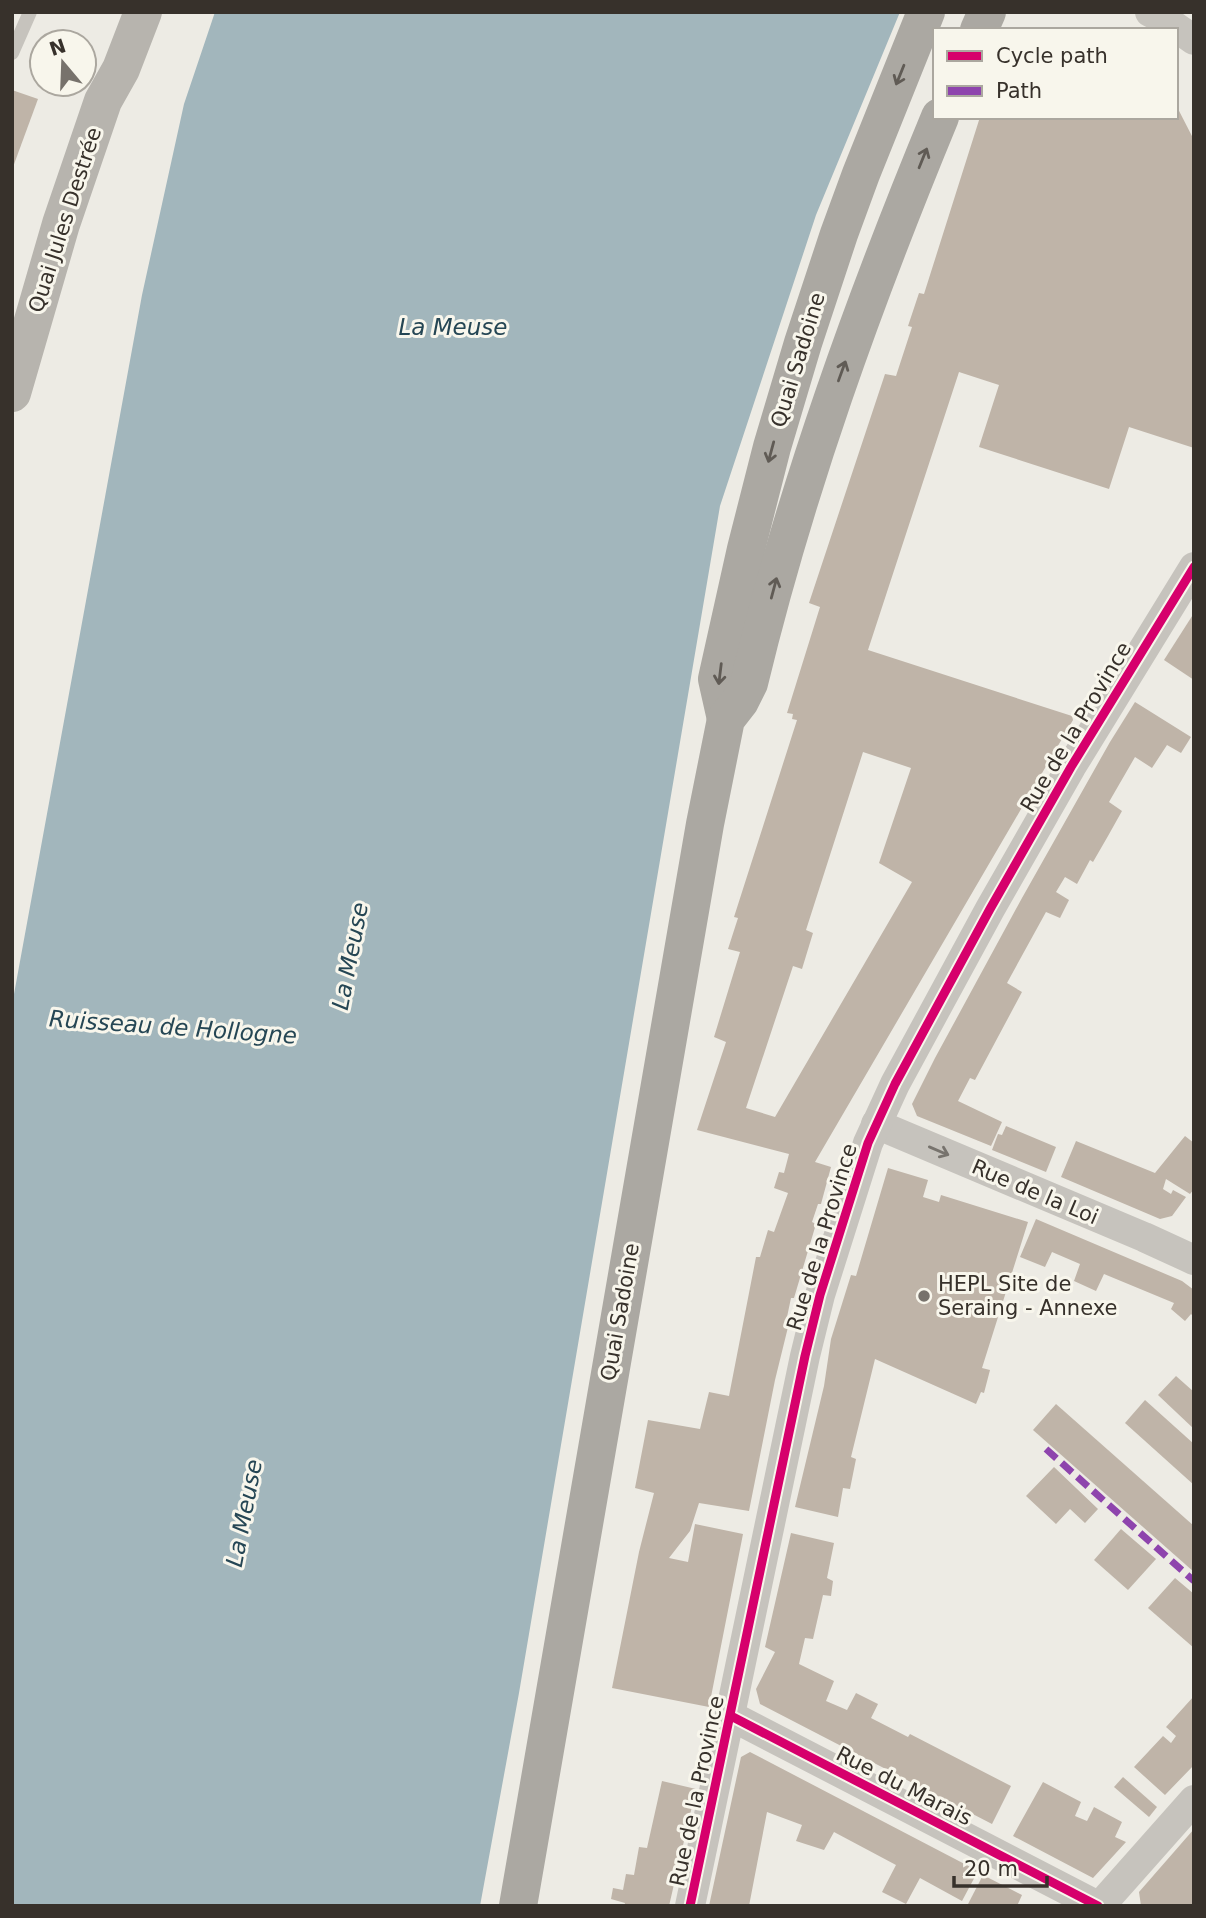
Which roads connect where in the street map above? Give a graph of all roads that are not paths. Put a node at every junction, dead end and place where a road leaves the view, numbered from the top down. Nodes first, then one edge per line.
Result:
1 (30, 12) edge
2 (143, 12) edge
3 (926, 12) edge
4 (987, 12) edge
5 (1150, 12) edge
6 (980, 28) edge
7 (1177, 28) edge
8 (1178, 29) edge
9 (1194, 40) edge
10 (12, 53) edge
11 (939, 119) edge
12 (12, 393) edge
13 (1194, 567) edge
14 (726, 719) junction
15 (876, 1124) junction
16 (1188, 1247) edge
17 (731, 1716) junction
18 (1194, 1800) edge
19 (517, 1906) edge
20 (690, 1906) edge
21 (1099, 1906) edge

1 - 10 lane
2 - 12 main road, Quai Jules Destrée
3 -> 14 main road, Quai Sadoine
4 - 6 main road
5 - 7 street
8 - 9 street
14 -> 11 main road, Quai Sadoine
13 - 15 street, Rue de la Province
14 - 19 main road, Quai Sadoine
15 -> 16 street, Rue de la Loi
15 - 17 street, Rue de la Province
17 - 20 street, Rue de la Province
17 - 21 street, Rue du Marais
18 - 21 street

